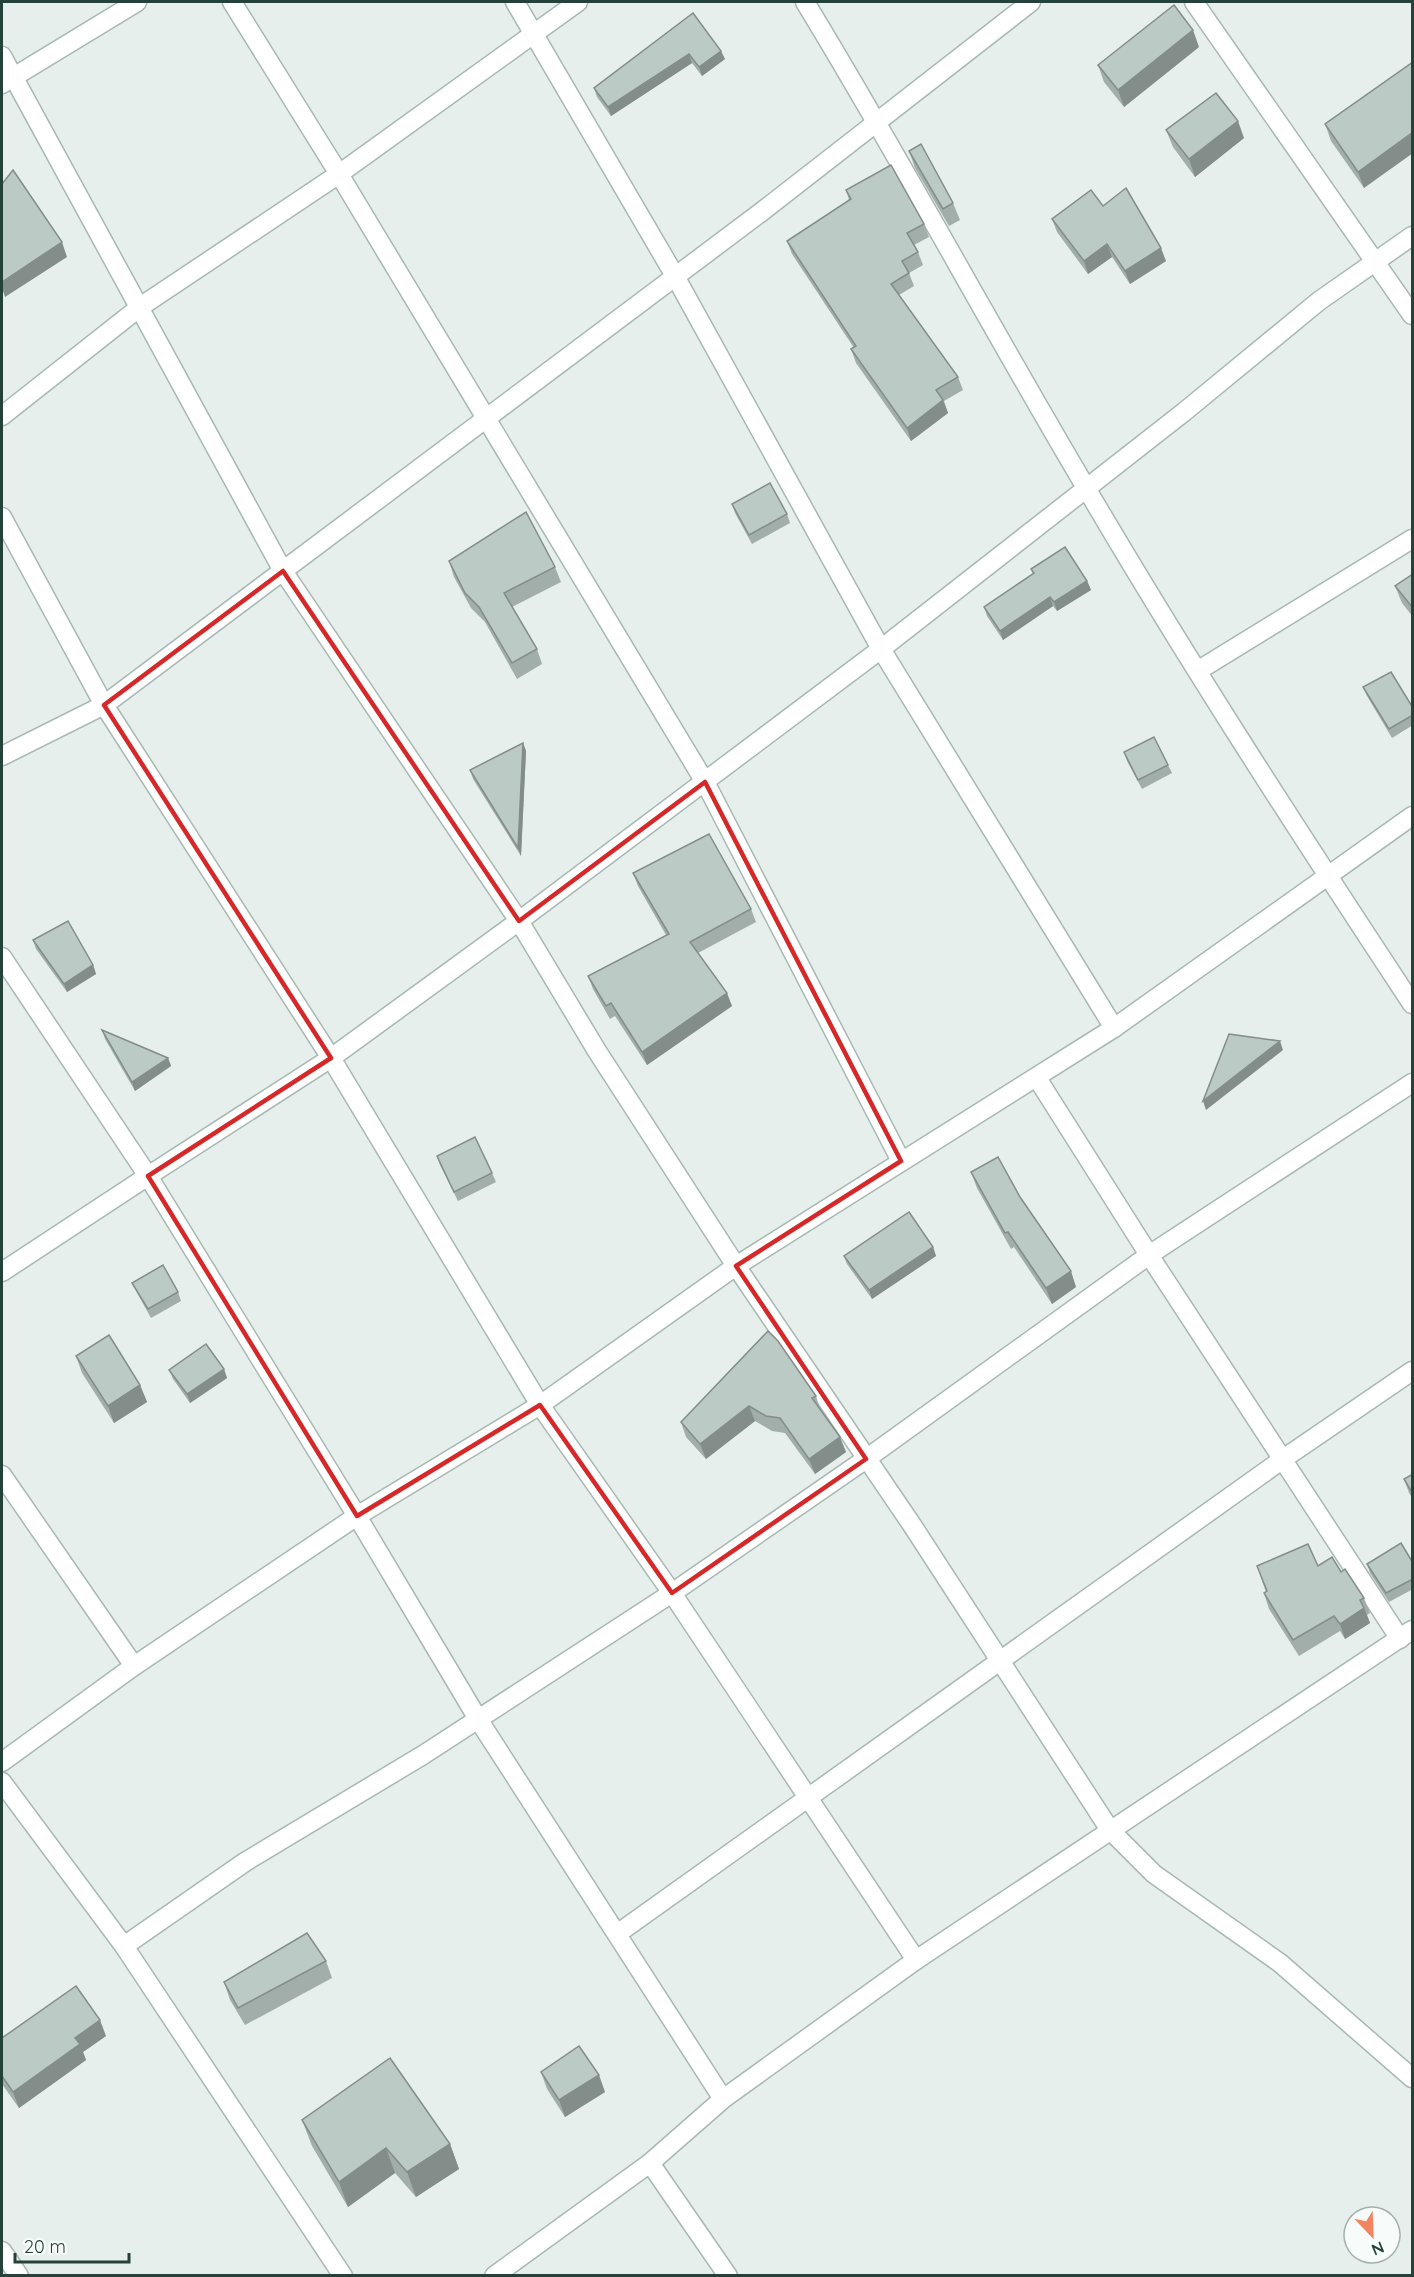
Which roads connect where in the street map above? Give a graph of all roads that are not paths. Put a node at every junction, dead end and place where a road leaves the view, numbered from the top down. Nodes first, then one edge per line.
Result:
1 (137, 2) edge
2 (232, 2) edge
3 (515, 2) edge
4 (578, 2) edge
5 (805, 2) edge
6 (1031, 2) edge
7 (1194, 2) edge
8 (534, 33) junction
9 (2, 56) edge
10 (7, 80) edge
11 (878, 120) junction
12 (339, 174) junction
13 (1413, 237) edge
14 (1377, 263) junction
15 (675, 276) junction
16 (140, 307) junction
17 (1413, 315) edge
18 (2, 416) edge
19 (484, 419) junction
20 (1085, 487) junction
21 (2, 517) edge
22 (1413, 539) edge
23 (283, 571) junction
24 (881, 649) junction
25 (1199, 670) junction
26 (104, 705) junction
27 (2, 756) edge
28 (705, 782) junction
29 (1413, 816) edge
30 (1329, 877) junction
31 (519, 921) junction
32 (2, 957) edge
33 (1413, 1004) edge
34 (1114, 1028) junction
35 (331, 1058) junction
36 (1037, 1078) junction
37 (1413, 1083) edge
38 (901, 1161) junction
39 (148, 1176) junction
40 (1149, 1256) junction
41 (736, 1266) junction
42 (2, 1272) edge
43 (1413, 1371) edge
44 (540, 1405) junction
45 (866, 1459) junction
46 (1284, 1459) junction
47 (2, 1475) edge
48 (357, 1516) junction
49 (672, 1593) junction
50 (1406, 1634) edge
51 (1000, 1661) junction
52 (135, 1666) junction
53 (478, 1719) junction
54 (2, 1762) edge
55 (2, 1782) edge
56 (808, 1798) junction
57 (1110, 1830) junction
58 (617, 1934) junction
59 (124, 1946) junction
60 (916, 1960) junction
61 (1413, 2078) edge
62 (723, 2099) junction
63 (650, 2163) junction
64 (2, 2251) edge
65 (19, 2276) edge
66 (343, 2276) edge
67 (494, 2276) edge
68 (728, 2276) edge

1 - 10 street
2 - 12 street
3 - 8 street
4 - 8 street
5 - 11 street
6 - 11 street
7 - 14 street
8 - 12 street
8 - 15 street
9 - 10 street
10 - 16 street
11 - 15 street
11 - 20 street
12 - 16 street
12 - 19 street
13 - 14 street
14 - 17 street
14 - 20 street
15 - 19 street
15 - 24 street
16 - 18 street
16 - 23 street
19 - 23 street
19 - 28 street
20 - 24 street
20 - 25 street
21 - 26 street
22 - 25 street
23 - 26 street
23 - 31 street
24 - 28 street
24 - 34 street
25 - 30 street
26 - 27 street
26 - 35 street
28 - 31 street
28 - 38 street
29 - 30 street
30 - 33 street
30 - 34 street
31 - 35 street
31 - 41 street
32 - 39 street
34 - 36 street
35 - 39 street
35 - 44 street
36 - 38 street
36 - 40 street
37 - 40 street
38 - 41 street
39 - 42 street
39 - 48 street
40 - 45 street
40 - 46 street
41 - 44 street
41 - 45 street
43 - 46 street
44 - 48 street
44 - 49 street
45 - 49 street
45 - 51 street
46 - 50 street
46 - 51 street
47 - 52 street
48 - 52 street
48 - 53 street
49 - 53 street
49 - 56 street
50 - 57 street
51 - 56 street
51 - 57 street
52 - 54 street
53 - 58 street
53 - 59 street
55 - 59 street
56 - 58 street
56 - 60 street
57 - 60 street
57 - 61 street
58 - 62 street
59 - 66 street
60 - 62 street
62 - 63 street
63 - 67 street
63 - 68 street
64 - 65 street

